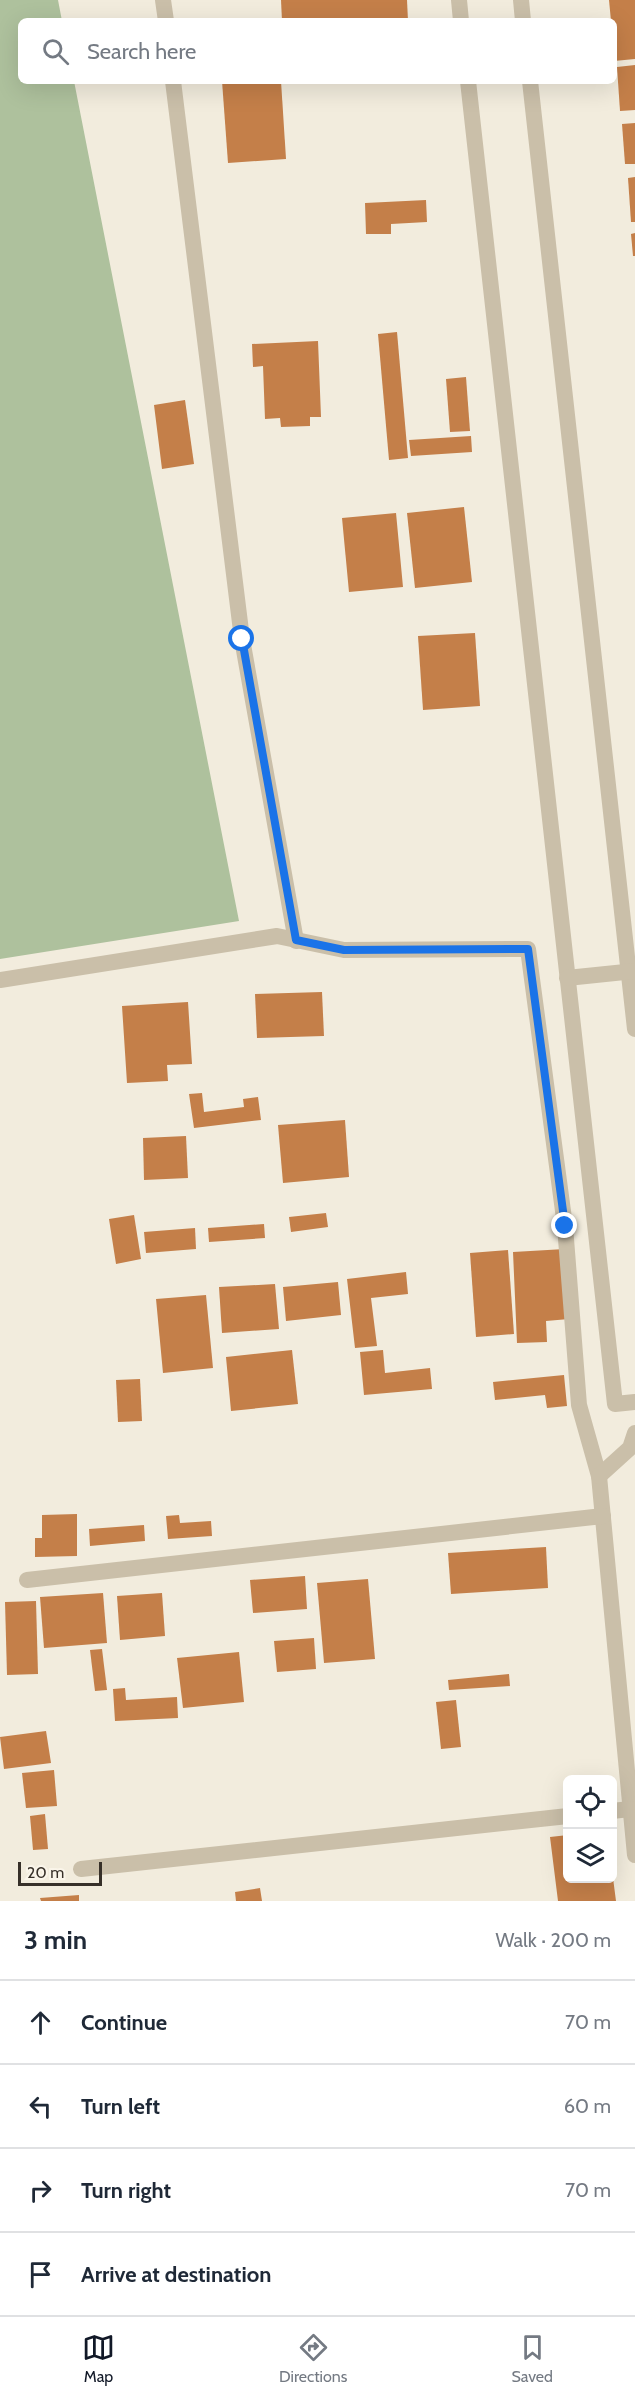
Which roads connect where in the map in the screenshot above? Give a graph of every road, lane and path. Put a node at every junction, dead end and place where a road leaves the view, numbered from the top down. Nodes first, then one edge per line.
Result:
1 (163, 0) edge
2 (459, 0) edge
3 (521, 0) edge
4 (166, 18) edge
5 (461, 18) edge
6 (523, 18) edge
7 (173, 84) edge
8 (468, 84) edge
9 (530, 84) edge
10 (296, 940) junction
11 (632, 972) edge
12 (567, 978) junction
13 (0, 980) edge
14 (635, 1029) edge
15 (635, 1402) edge
16 (635, 1433) edge
17 (599, 1476) junction
18 (603, 1516) junction
19 (27, 1580) dead end
20 (630, 1809) junction
21 (617, 1810) edge
22 (563, 1816) edge
23 (635, 1855) edge
24 (81, 1869) dead end

1 - 4 street
2 - 5 street
3 - 6 street
7 - 10 street
8 - 12 street
9 - 11 street
10 - 13 street
10 - 17 street
11 - 12 street
11 - 14 street
12 - 15 street
16 - 17 street
17 - 18 street
18 - 19 street
18 - 20 street
20 - 21 street
20 - 23 street
22 - 24 street

